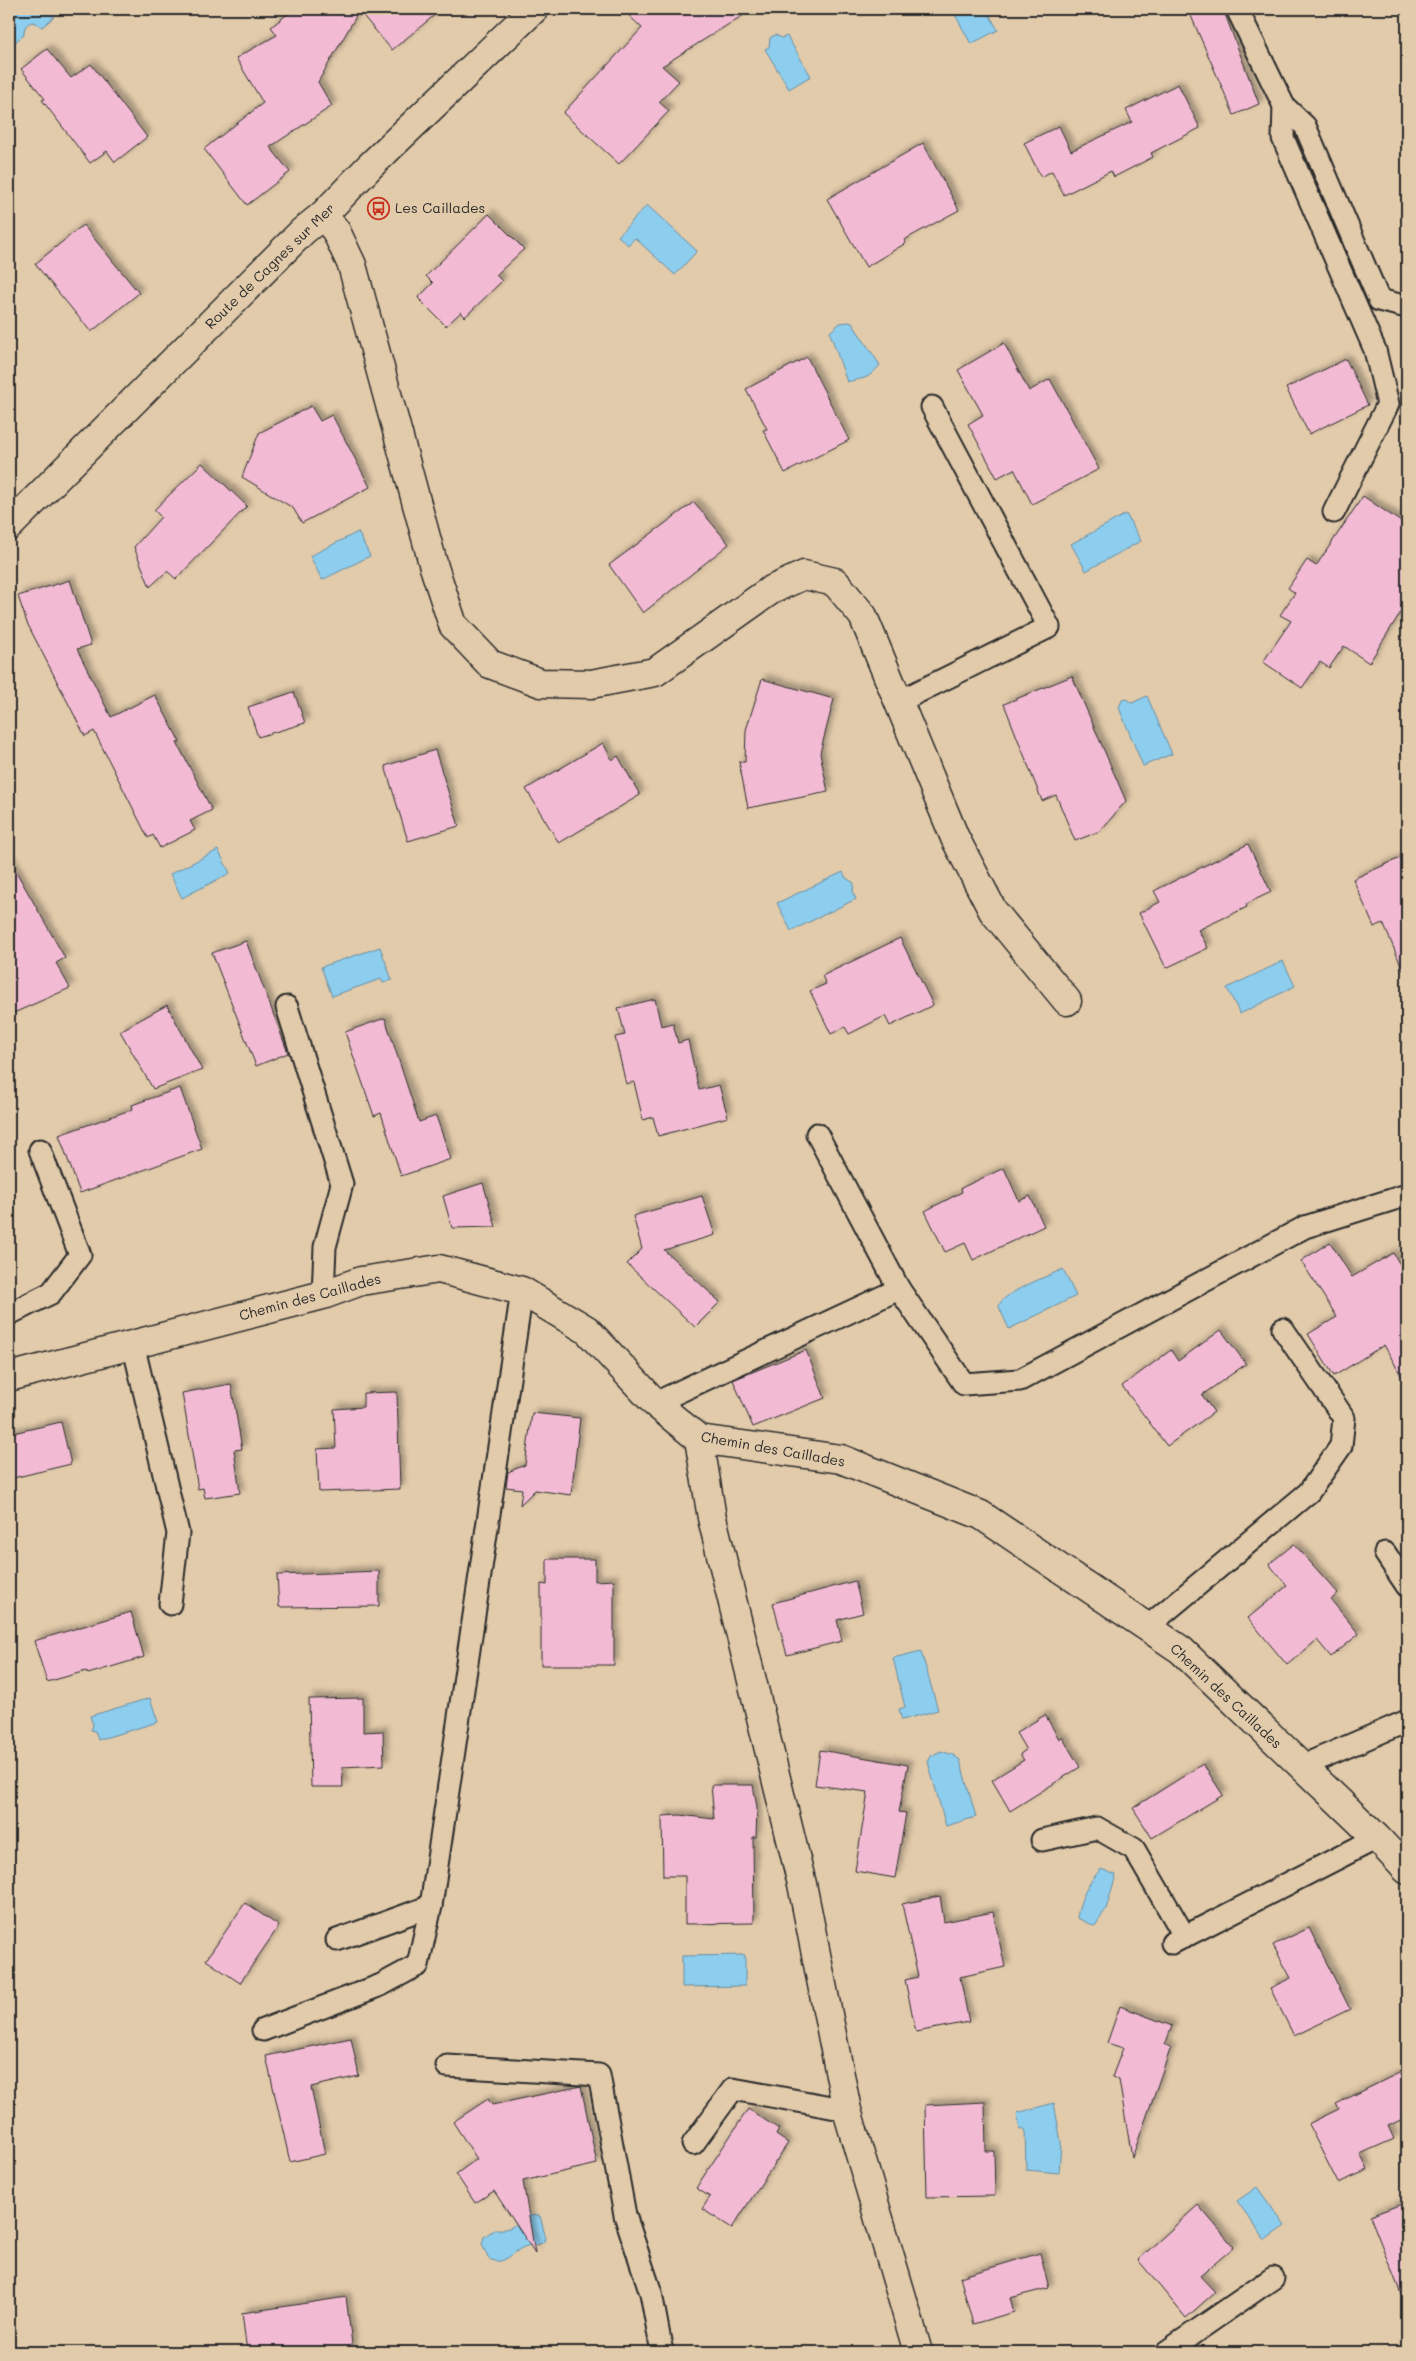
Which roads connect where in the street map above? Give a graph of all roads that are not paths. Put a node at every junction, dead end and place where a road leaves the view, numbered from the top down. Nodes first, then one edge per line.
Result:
1 (534, 9) edge
2 (1237, 9) edge
3 (1284, 106) junction
4 (322, 215) junction
5 (1407, 307) edge
6 (932, 407) dead end
7 (1334, 512) dead end
8 (9, 526) edge
9 (898, 702) junction
10 (1067, 1001) dead end
11 (287, 1007) dead end
12 (817, 1134) dead end
13 (40, 1150) dead end
14 (1407, 1194) edge
15 (899, 1289) junction
16 (522, 1291) junction
17 (323, 1295) junction
18 (9, 1314) edge
19 (1283, 1329) dead end
20 (133, 1344) junction
21 (9, 1377) edge
22 (655, 1403) junction
23 (699, 1439) junction
24 (1385, 1552) dead end
25 (1407, 1586) edge
26 (170, 1604) dead end
27 (1146, 1628) junction
28 (1407, 1721) edge
29 (1302, 1766) junction
30 (1377, 1838) junction
31 (1042, 1840) dead end
32 (1407, 1870) edge
33 (431, 1906) junction
34 (337, 1940) dead end
35 (263, 2030) dead end
36 (447, 2066) dead end
37 (847, 2110) junction
38 (693, 2144) dead end
39 (1273, 2278) dead end
40 (662, 2352) edge
41 (918, 2352) edge
42 (1166, 2352) edge

1 - 4 street, Route de Cagnes sur Mer
2 - 3 lane
3 - 5 lane
3 - 7 lane
4 - 8 street, Route de Cagnes sur Mer
4 - 9 street
6 - 9 lane
9 - 10 street
11 - 17 lane
12 - 15 lane
13 - 18 lane
14 - 15 lane
15 - 22 lane
16 - 17 street, Chemin des Caillades
16 - 22 street, Chemin des Caillades
16 - 33 lane
17 - 20 street, Chemin des Caillades
19 - 27 lane
20 - 21 street, Chemin des Caillades
20 - 26 lane
22 - 23 street, Chemin des Caillades
23 - 27 street, Chemin des Caillades
23 - 37 street
24 - 25 lane
27 - 29 street, Chemin des Caillades
28 - 29 lane
29 - 30 street, Chemin des Caillades
30 - 31 lane
30 - 32 street, Chemin des Caillades
33 - 34 lane
33 - 35 lane
36 - 40 lane
37 - 38 lane
37 - 41 street
39 - 42 lane

